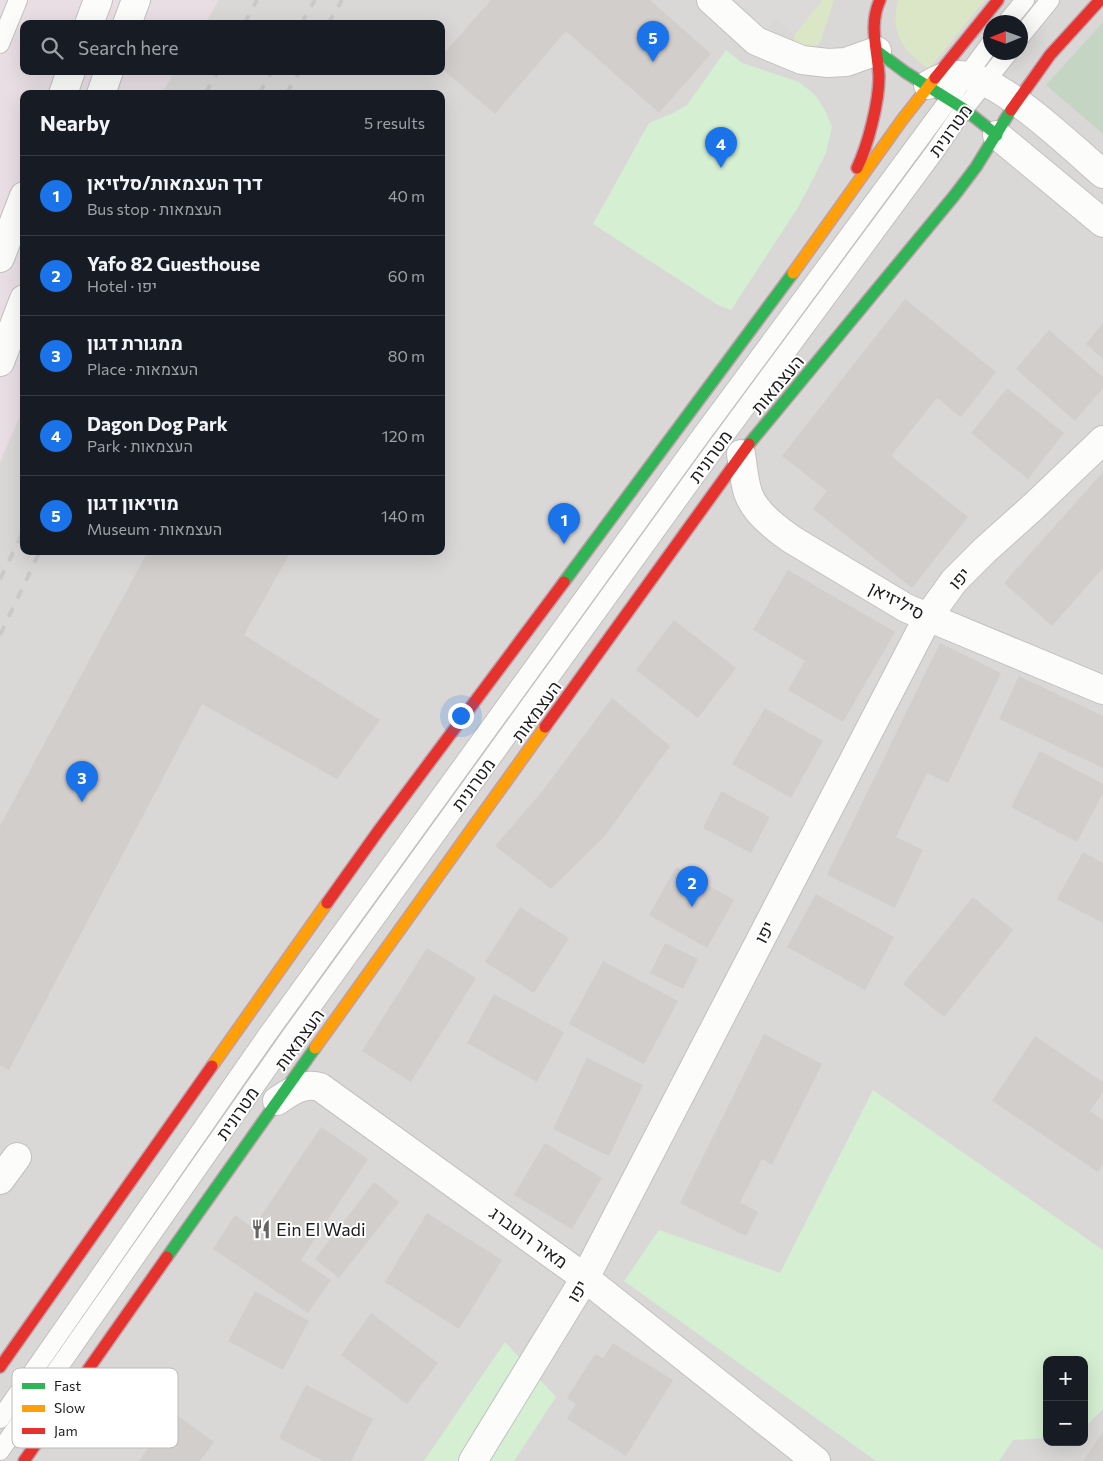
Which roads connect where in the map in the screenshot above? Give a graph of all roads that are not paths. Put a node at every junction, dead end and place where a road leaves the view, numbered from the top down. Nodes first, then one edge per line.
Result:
1 (18, 0) edge
2 (98, 0) edge
3 (136, 0) edge
4 (711, 0) edge
5 (880, 0) edge
6 (998, 0) edge
7 (1025, 0) edge
8 (1050, 0) edge
9 (1100, 0) edge
10 (1013, 15) edge
11 (90, 20) edge
12 (128, 20) edge
13 (1028, 27) edge
14 (0, 44) edge
15 (877, 51) junction
16 (984, 60) edge
17 (999, 60) edge
18 (70, 75) edge
19 (108, 75) edge
20 (976, 79) junction
21 (64, 90) edge
22 (102, 90) edge
23 (938, 92) junction
24 (1016, 102) junction
25 (964, 109) junction
26 (997, 135) junction
27 (1103, 174) edge
28 (20, 206) edge
29 (1103, 223) edge
30 (816, 242) junction
31 (0, 258) edge
32 (20, 310) edge
33 (0, 362) edge
34 (1103, 440) edge
35 (741, 454) junction
36 (928, 617) junction
37 (1103, 690) edge
38 (276, 1101) junction
39 (17, 1158) dead end
40 (0, 1180) edge
41 (585, 1278) junction
42 (0, 1367) edge
43 (35, 1368) edge
44 (58, 1368) edge
45 (89, 1368) edge
46 (12, 1402) edge
47 (0, 1419) edge
48 (12, 1433) edge
49 (33, 1448) edge
50 (0, 1450) edge
51 (24, 1461) edge
52 (473, 1461) edge
53 (816, 1461) edge

1 - 14 lane
2 - 11 street
3 - 12 street
4 - 15 street
5 - 15 highway
6 - 23 highway
7 - 10 lane
8 - 13 lane
9 - 24 highway, העצמאות
15 - 23 highway
15 - 30 highway
16 - 20 lane, מטרונית
17 - 20 lane, מטרונית
18 - 21 street
19 - 22 street
20 - 23 street
20 - 24 street
20 - 25 lane, מטרונית
23 - 25 highway
23 - 30 highway
23 - 43 lane, מטרונית
24 - 26 highway, העצמאות
24 - 27 street
25 - 26 highway
25 - 44 lane, מטרונית
26 - 29 street
26 - 35 highway, העצמאות
28 - 31 street
30 - 42 highway
32 - 33 street
34 - 36 street, יפו
35 - 36 street, סיליזיאן
35 - 38 highway, העצמאות
36 - 37 street, סיליזיאן
36 - 41 street, יפו
38 - 41 street, מאיר רוטברג
38 - 45 highway, העצמאות
39 - 40 street
41 - 52 street, יפו
41 - 53 street, מאיר רוטברג
46 - 47 lane, מטרונית
48 - 50 lane, מטרונית
49 - 51 highway, העצמאות

